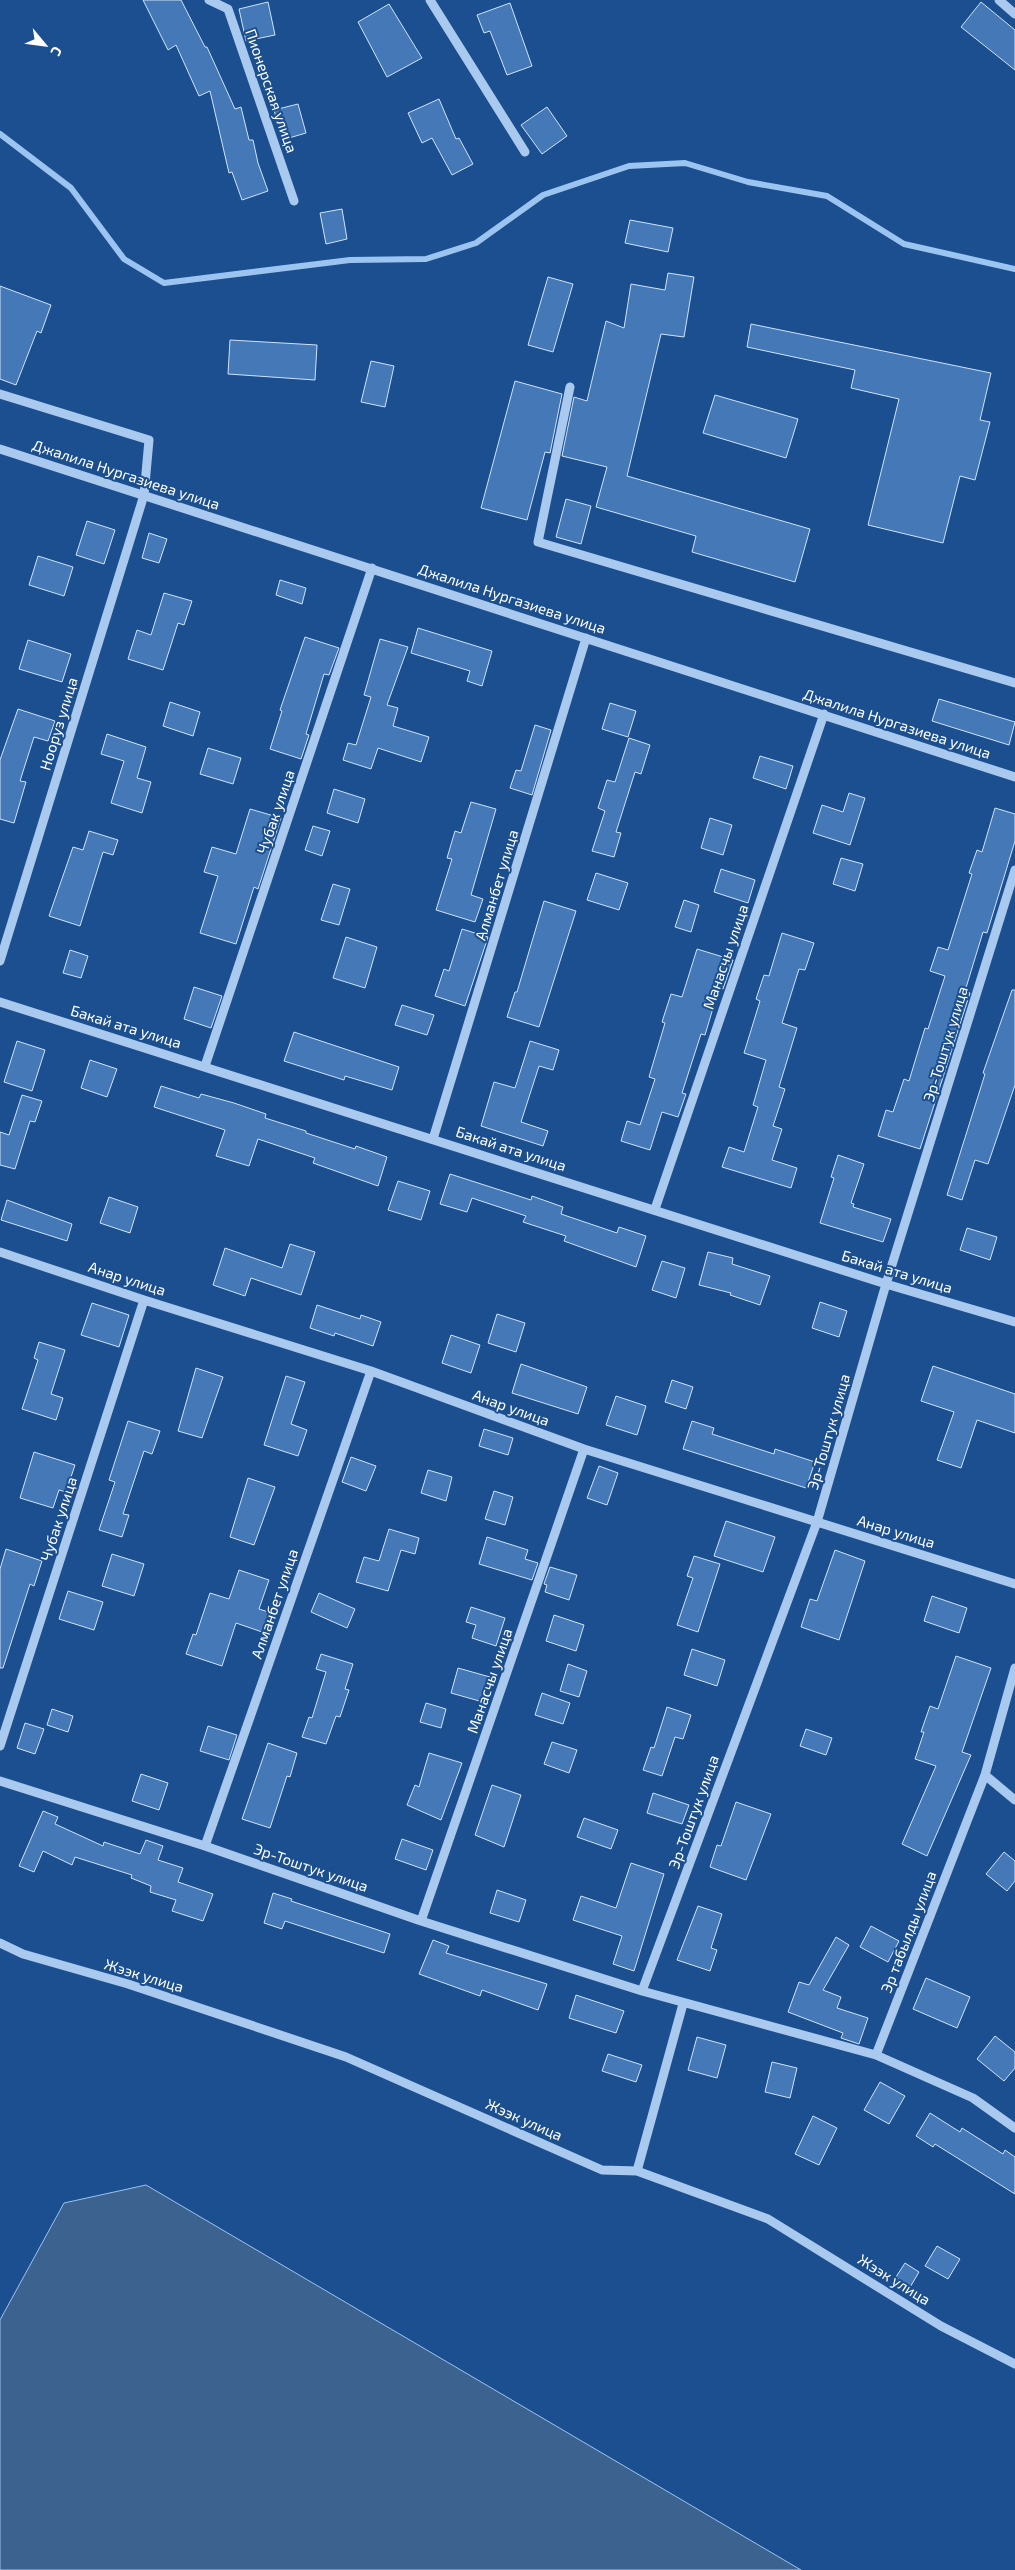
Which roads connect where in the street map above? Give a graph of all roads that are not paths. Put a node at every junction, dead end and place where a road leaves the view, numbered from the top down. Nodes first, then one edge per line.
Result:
1 (209, 0) edge
2 (430, 0) edge
3 (999, 0) edge
4 (1015, 14) edge
5 (525, 152) dead end
6 (294, 201) dead end
7 (570, 387) dead end
8 (0, 394) edge
9 (0, 449) edge
10 (144, 495) junction
11 (372, 568) junction
12 (586, 638) junction
13 (1015, 683) edge
14 (824, 714) junction
15 (1015, 777) edge
16 (1015, 870) edge
17 (0, 961) edge
18 (0, 1002) edge
19 (205, 1066) junction
20 (433, 1139) junction
21 (654, 1209) junction
22 (0, 1252) edge
23 (886, 1284) junction
24 (144, 1300) junction
25 (1015, 1322) edge
26 (371, 1371) junction
27 (584, 1449) junction
28 (817, 1522) junction
29 (1015, 1584) edge
30 (1015, 1668) edge
31 (0, 1746) edge
32 (985, 1775) junction
33 (0, 1781) edge
34 (1015, 1800) edge
35 (205, 1846) junction
36 (421, 1921) junction
37 (0, 1943) edge
38 (642, 1992) junction
39 (683, 2004) junction
40 (876, 2055) junction
41 (1015, 2128) edge
42 (638, 2171) junction
43 (1015, 2364) edge

1 - 6 street, Пионерская улица
2 - 5 street
3 - 4 street
7 - 13 street
8 - 10 street, Нооруз улица
9 - 10 street, Джалила Нургазиева улица
10 - 11 street, Джалила Нургазиева улица
10 - 17 street, Нооруз улица
11 - 12 street, Джалила Нургазиева улица
11 - 19 street, Чубак улица
12 - 14 street, Джалила Нургазиева улица
12 - 20 street, Алманбет улица
14 - 15 street, Джалила Нургазиева улица
14 - 21 street, Манасчы улица
16 - 23 street, Эр-Тоштук улица
18 - 19 street, Бакай ата улица
19 - 20 street, Бакай ата улица
20 - 21 street, Бакай ата улица
21 - 23 street, Бакай ата улица
22 - 24 street, Анар улица
23 - 25 street, Бакай ата улица
23 - 28 street, Эр-Тоштук улица
24 - 26 street, Анар улица
24 - 31 street, Чубак улица
26 - 27 street, Анар улица
26 - 35 street, Алманбет улица
27 - 28 street, Анар улица
27 - 36 street, Манасчы улица
28 - 29 street, Анар улица
28 - 38 street, Эр-Тоштук улица
30 - 32 street, Эр табылды улица
32 - 34 street
32 - 40 street, Эр табылды улица
33 - 35 street, Эр-Тоштук улица
35 - 36 street, Эр-Тоштук улица
36 - 38 street, Эр-Тоштук улица
37 - 42 street, Жээк улица
38 - 39 street, Эр-Тоштук улица
39 - 40 street, Эр-Тоштук улица
39 - 42 street
40 - 41 street
42 - 43 street, Жээк улица

